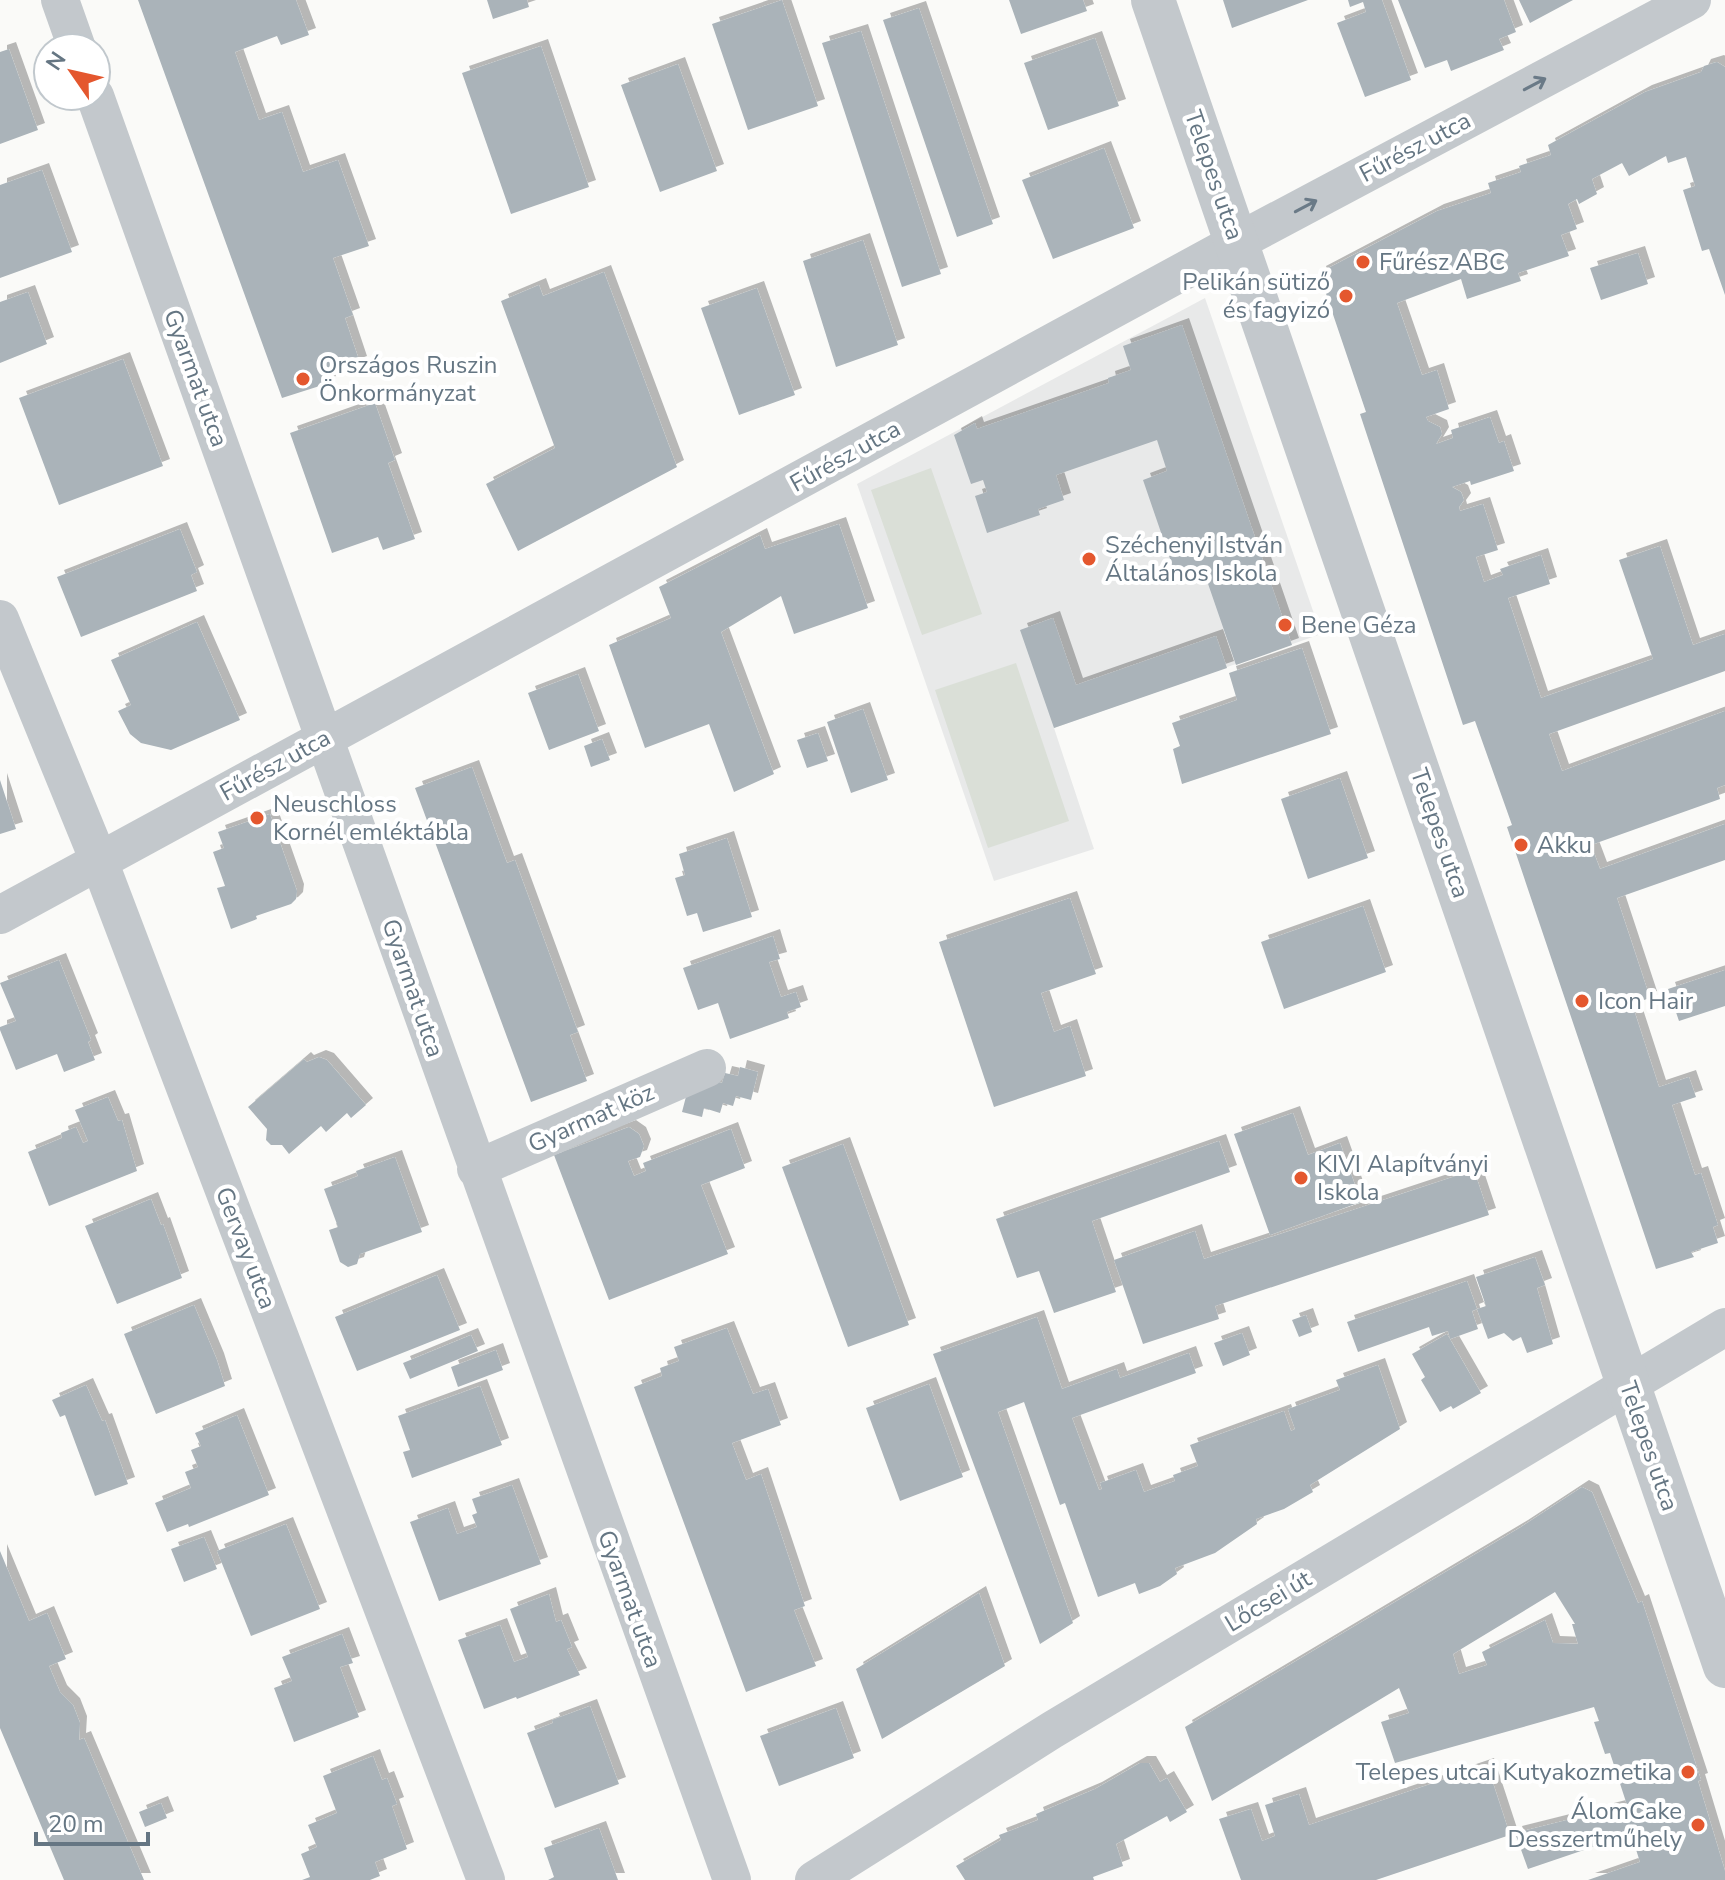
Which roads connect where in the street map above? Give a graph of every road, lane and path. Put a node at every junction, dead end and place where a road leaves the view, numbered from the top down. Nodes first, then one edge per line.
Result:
1 (60, 0) edge
2 (1153, 0) edge
3 (1692, 0) edge
4 (71, 32) edge
5 (101, 112) edge
6 (1237, 242) junction
7 (0, 619) edge
8 (325, 737) junction
9 (99, 861) junction
10 (0, 915) edge
11 (707, 1068) dead end
12 (476, 1169) junction
13 (1725, 1327) edge
14 (1628, 1385) junction
15 (1725, 1666) edge
16 (486, 1880) edge
17 (732, 1880) edge
18 (814, 1880) edge

1 - 4 street
2 - 6 street, Telepes utca
6 -> 3 street, Fűrész utca
5 - 8 street, Gyarmat utca
6 - 8 street, Fűrész utca
6 - 14 street, Telepes utca
7 - 9 street, Gervay utca
8 - 9 street, Fűrész utca
8 - 12 street, Gyarmat utca
9 - 10 street, Fűrész utca
9 - 16 street, Gervay utca
11 - 12 street, Gyarmat köz
12 - 17 street, Gyarmat utca
13 - 14 street, Lőcsei út
14 - 15 street, Telepes utca
14 - 18 street, Lőcsei út

